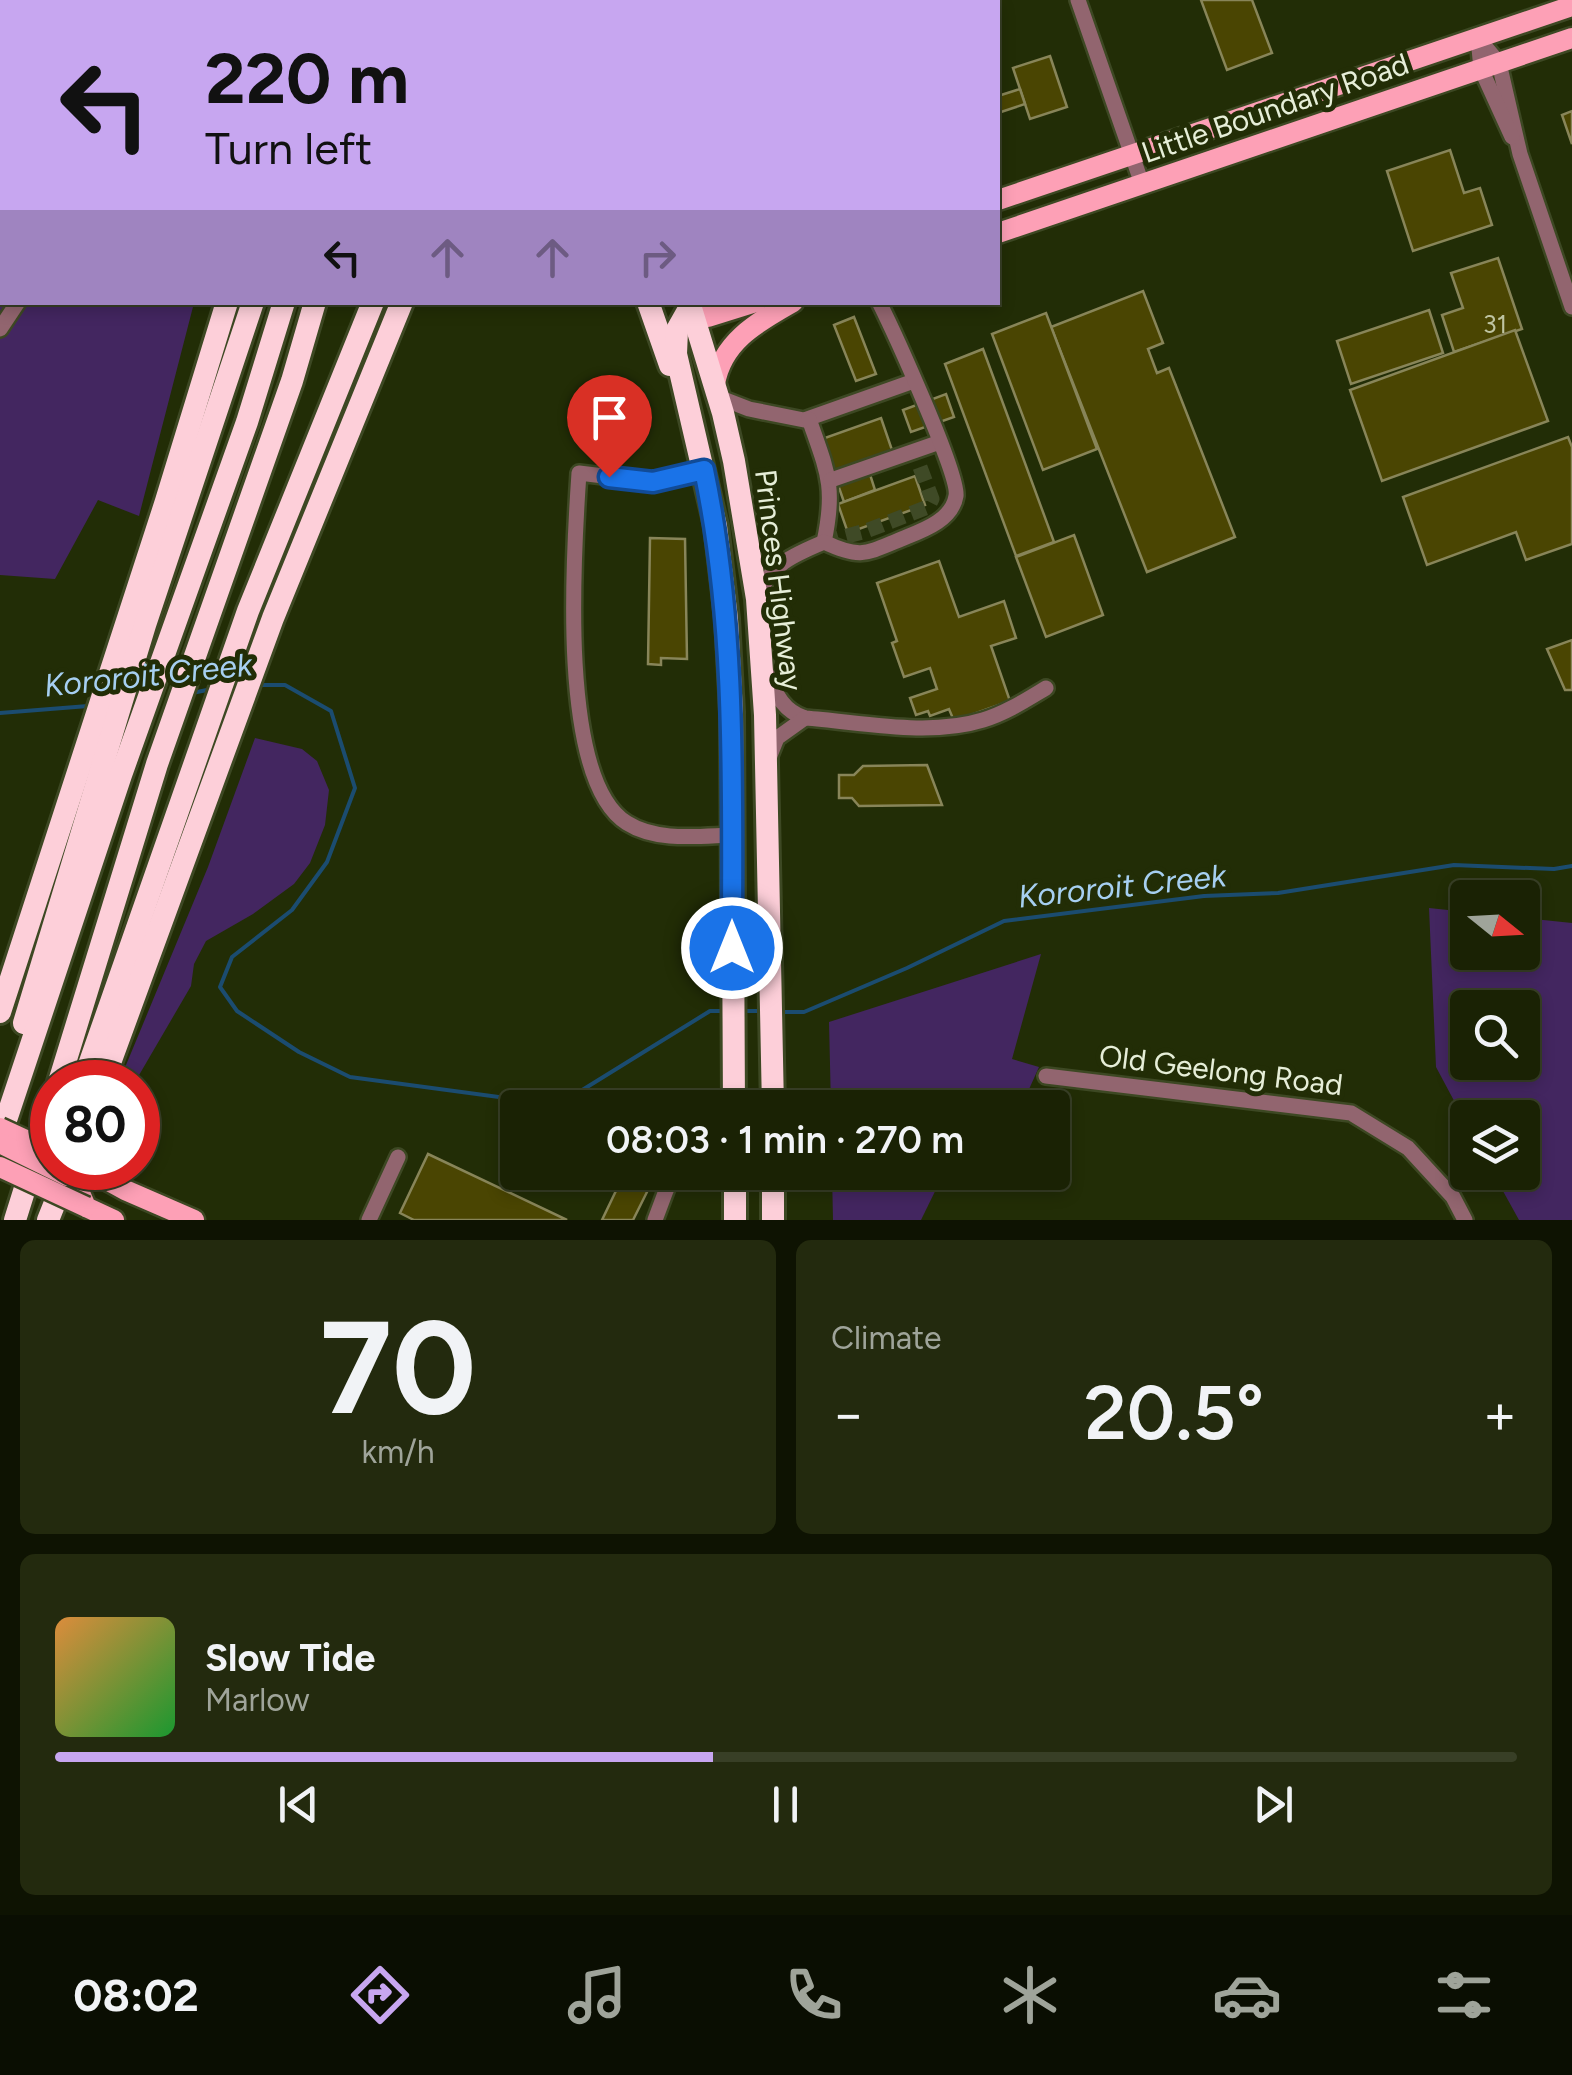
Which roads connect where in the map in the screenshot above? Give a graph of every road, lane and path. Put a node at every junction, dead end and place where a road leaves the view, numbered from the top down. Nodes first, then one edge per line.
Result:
1 (1078, 0) edge
2 (1572, 6) edge
3 (1478, 38) junction
4 (1572, 38) edge
5 (1490, 66) junction
6 (1132, 155) junction
7 (1142, 184) junction
8 (1000, 199) edge
9 (1000, 232) edge
10 (16, 305) edge
11 (226, 305) edge
12 (239, 305) edge
13 (253, 305) edge
14 (283, 305) edge
15 (314, 305) edge
16 (323, 305) edge
17 (372, 305) edge
18 (401, 305) edge
19 (649, 305) edge
20 (747, 305) edge
21 (788, 305) edge
22 (879, 305) edge
23 (895, 305) edge
24 (1572, 306) edge
25 (688, 308) edge
26 (0, 329) edge
27 (896, 340) junction
28 (292, 381) junction
29 (914, 381) junction
30 (717, 390) junction
31 (691, 414) junction
32 (809, 419) junction
33 (940, 442) junction
34 (704, 470) junction
35 (830, 480) junction
36 (166, 501) junction
37 (742, 502) junction
38 (716, 526) junction
39 (824, 542) junction
40 (757, 599) junction
41 (135, 626) junction
42 (762, 662) junction
43 (1046, 688) dead end
44 (805, 718) junction
45 (101, 768) junction
46 (766, 768) junction
47 (732, 836) junction
48 (0, 1012) edge
49 (66, 1060) edge
50 (91, 1060) edge
51 (111, 1060) edge
52 (1046, 1076) dead end
53 (734, 1090) edge
54 (773, 1090) edge
55 (0, 1120) edge
56 (0, 1128) edge
57 (0, 1141) edge
58 (30, 1142) edge
59 (30, 1153) edge
60 (398, 1157) dead end
61 (0, 1167) edge
62 (30, 1172) edge
63 (60, 1190) edge
64 (78, 1190) edge
65 (125, 1190) edge
66 (666, 1190) edge
67 (735, 1190) edge
68 (773, 1190) edge
69 (87, 1214) edge
70 (15, 1220) edge
71 (46, 1220) edge
72 (114, 1220) edge
73 (194, 1220) edge
74 (369, 1220) edge
75 (655, 1220) edge
76 (735, 1220) edge
77 (773, 1220) edge
78 (1465, 1220) edge

1 - 6 street
2 - 3 main road, Little Boundary Road
3 - 5 street
3 - 6 main road, Little Boundary Road
4 - 5 main road, Little Boundary Road
5 - 7 main road, Little Boundary Road
5 - 24 street
6 - 7 street
6 - 8 main road, Little Boundary Road
7 - 9 main road, Little Boundary Road
10 - 26 street
11 - 36 highway
12 - 36 highway
13 - 41 highway
14 - 45 highway
15 - 28 highway
16 - 28 highway
17 - 50 highway
18 - 51 highway
19 - 31 highway
20 - 25 main road
21 - 30 main road
22 - 27 street
23 - 27 street
25 - 30 highway, Princes Highway
25 - 31 highway
27 - 29 street
28 - 49 highway
29 - 32 street
29 - 33 street
30 - 32 street
30 - 37 highway, Princes Highway
31 - 34 highway, Princes Highway
32 - 35 street
33 - 35 street
33 - 39 street
34 - 38 highway, Princes Highway
34 - 47 street
35 - 39 street
36 - 41 highway
37 - 38 highway
37 - 40 highway, Princes Highway
38 - 47 highway, Princes Highway
39 - 40 street
40 - 42 highway, Princes Highway
41 - 45 highway
42 - 44 street
42 - 46 highway, Princes Highway
43 - 44 street
44 - 46 street
45 - 48 highway
45 - 55 highway
45 - 57 highway
46 - 54 highway, Princes Highway
47 - 53 highway, Princes Highway
52 - 78 street, Old Geelong Road
56 - 58 main road, bridge
57 - 59 main road, bridge
60 - 74 street
61 - 69 main road, bridge
62 - 70 highway
63 - 71 highway
64 - 69 main road
65 - 73 main road
66 - 75 street
67 - 76 highway
68 - 77 highway
69 - 72 main road

